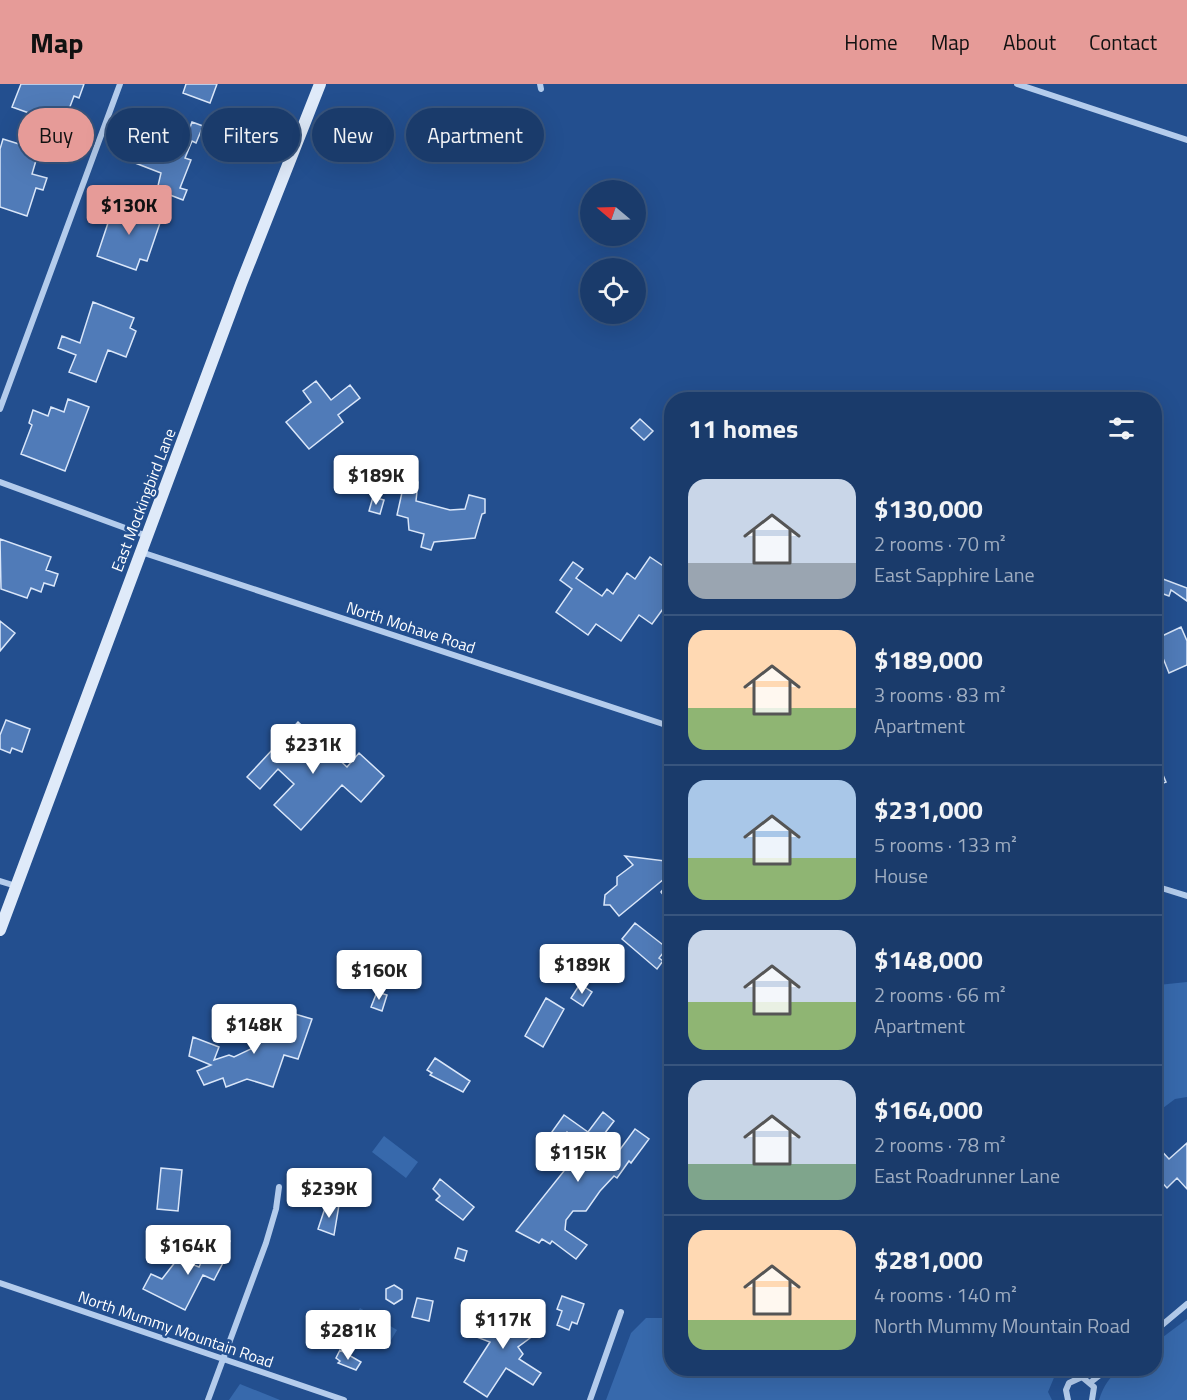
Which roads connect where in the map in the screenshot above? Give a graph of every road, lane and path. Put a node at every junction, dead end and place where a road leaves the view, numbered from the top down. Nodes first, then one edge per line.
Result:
1 (120, 84) edge
2 (320, 84) edge
3 (1017, 84) edge
4 (1187, 140) edge
5 (0, 409) edge
6 (0, 482) edge
7 (147, 536) junction
8 (141, 552) junction
9 (664, 724) edge
10 (0, 880) edge
11 (16, 886) junction
12 (1162, 888) edge
13 (1187, 896) edge
14 (0, 930) edge
15 (279, 1187) dead end
16 (0, 1283) edge
17 (1187, 1304) edge
18 (621, 1312) dead end
19 (1162, 1325) edge
20 (222, 1359) junction
21 (1099, 1376) edge
22 (1091, 1382) junction
23 (208, 1400) edge
24 (344, 1400) edge
25 (590, 1400) edge
26 (1068, 1400) edge
27 (1092, 1400) edge

1 - 5 street
2 - 7 street, East Mockingbird Lane
3 - 4 street
6 - 7 street
7 - 8 street, East Mockingbird Lane
8 - 9 street, North Mohave Road
8 - 11 street, East Mockingbird Lane
10 - 11 street
11 - 14 street, East Mockingbird Lane
12 - 13 street
15 - 20 street
16 - 20 street, North Mummy Mountain Road
17 - 19 street
18 - 25 street
20 - 23 street
20 - 24 street, North Mummy Mountain Road
21 - 22 street
22 - 26 street
22 - 27 street

